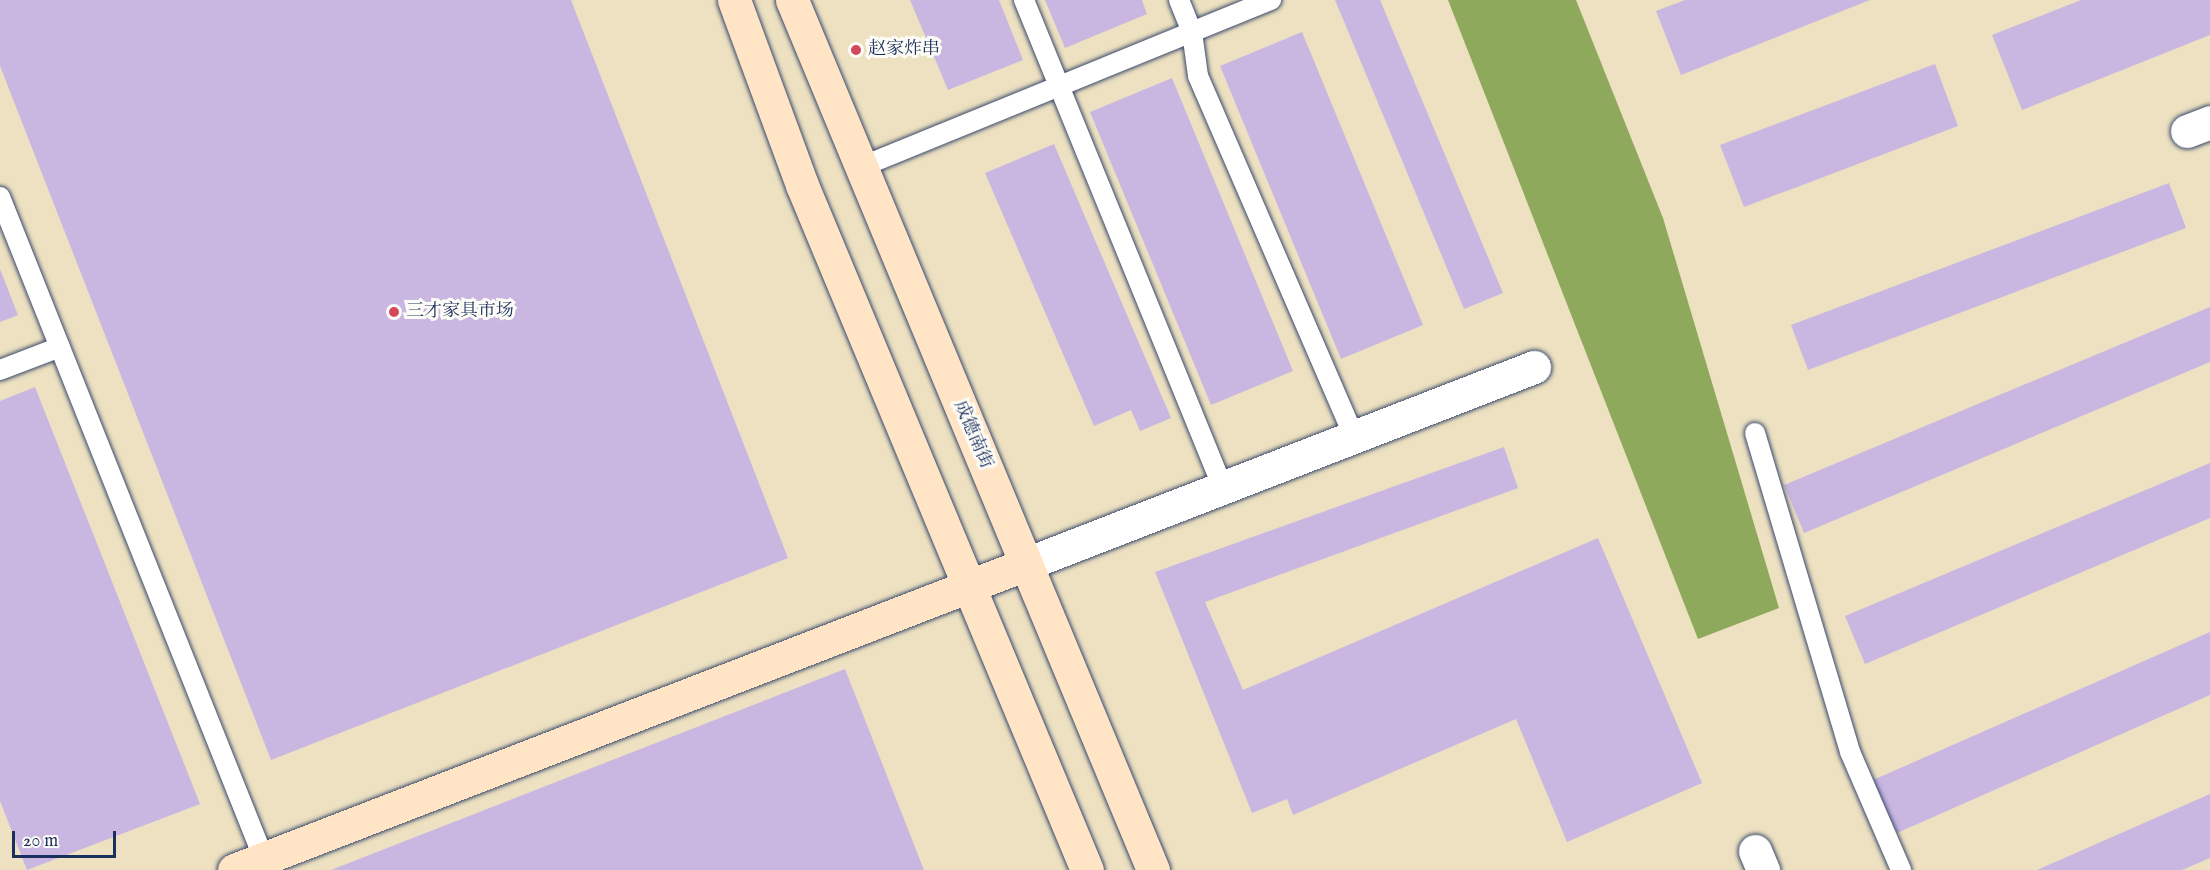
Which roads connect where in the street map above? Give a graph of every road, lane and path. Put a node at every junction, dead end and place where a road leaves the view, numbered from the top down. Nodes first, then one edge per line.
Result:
1 (734, 0) edge
2 (792, 0) edge
3 (1024, 0) edge
4 (1179, 0) edge
5 (1271, 0) edge
6 (1192, 32) junction
7 (1059, 87) junction
8 (861, 167) junction
9 (0, 197) edge
10 (60, 346) junction
11 (1534, 367) dead end
12 (0, 370) edge
13 (1755, 433) dead end
14 (1354, 437) junction
15 (1223, 488) junction
16 (1026, 564) junction
17 (966, 587) junction
18 (249, 864) edge
19 (1087, 870) edge
20 (1153, 870) edge
21 (1901, 870) edge

1 - 17 main road
2 - 8 main road, 成德南街
3 - 7 lane
4 - 6 lane
5 - 6 lane
6 - 7 lane
6 - 14 lane
7 - 8 lane
7 - 15 lane
8 - 16 main road, 成德南街
9 - 10 lane
10 - 12 lane
10 - 18 lane
11 - 14 street
13 - 21 lane
14 - 15 street
15 - 16 street
16 - 17 main road
16 - 20 main road, 成德南街
17 - 18 main road
17 - 19 main road

